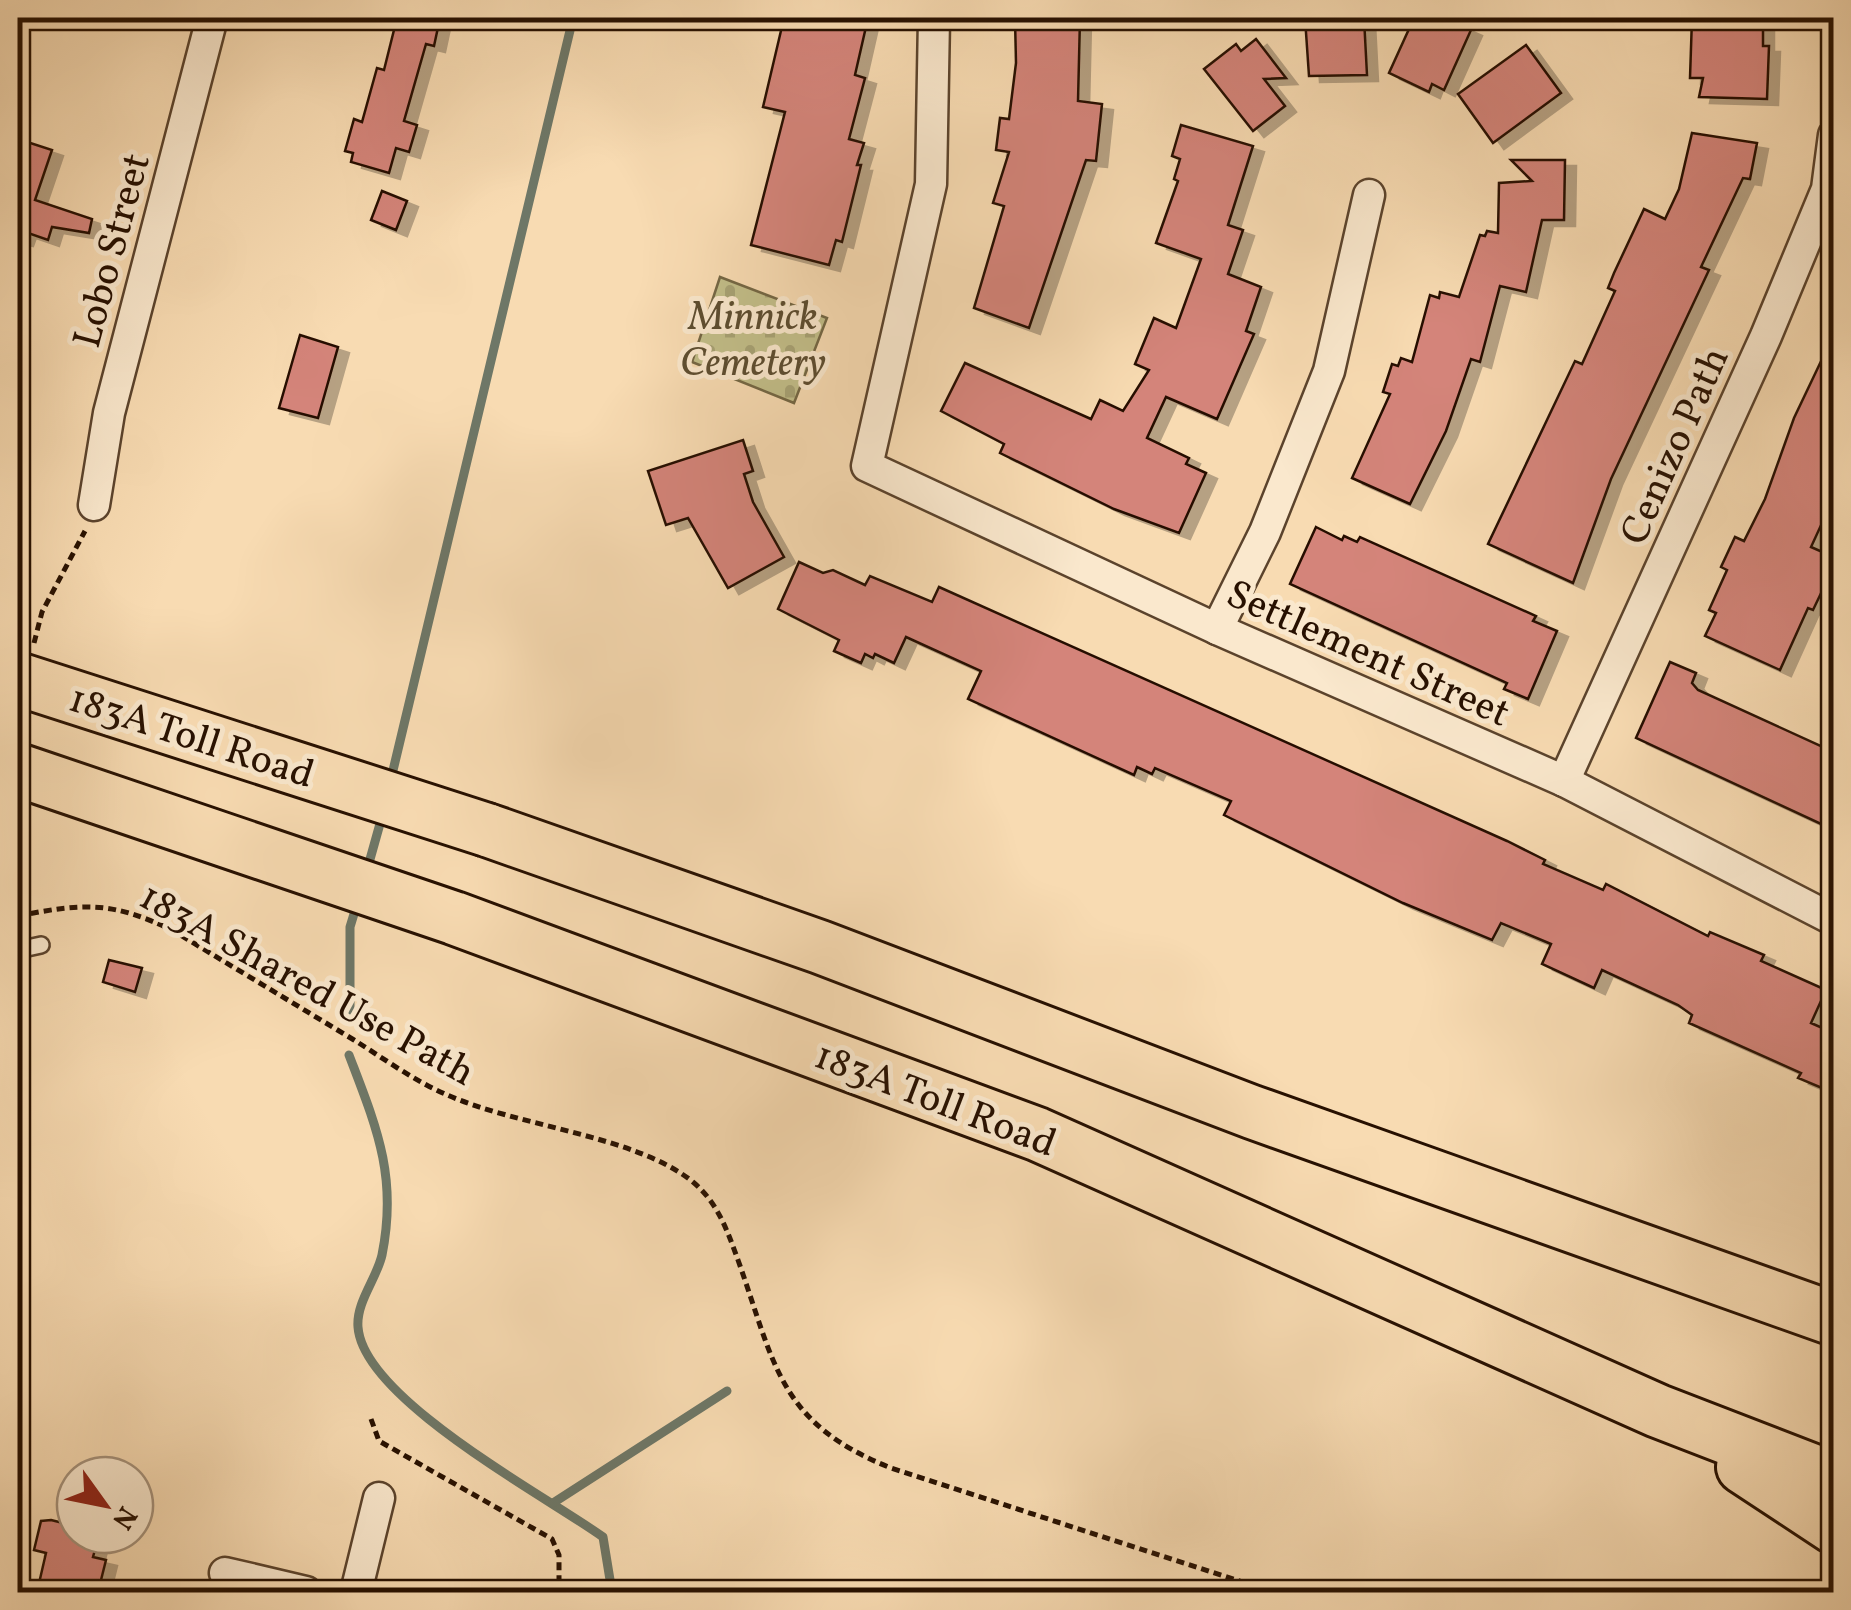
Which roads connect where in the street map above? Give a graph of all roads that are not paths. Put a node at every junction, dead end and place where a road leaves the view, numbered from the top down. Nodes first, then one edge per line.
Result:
1 (212, 18) edge
2 (934, 18) edge
3 (1834, 136) edge
4 (1369, 195) dead end
5 (94, 504) road end
6 (1217, 630) junction
7 (18, 680) edge
8 (18, 770) edge
9 (1564, 781) junction
10 (1834, 920) edge
11 (41, 945) dead end
12 (18, 950) edge
13 (1834, 1319) edge
14 (1658, 1411) junction
15 (1834, 1479) edge
16 (379, 1498) dead end
17 (1834, 1527) edge
18 (225, 1573) dead end
19 (306, 1592) edge
20 (356, 1592) edge

1 - 5 street, Lobo Street
2 - 6 street, Settlement Street
3 - 9 street, Cenizo Path
4 - 6 street
6 - 9 street, Settlement Street
7 - 13 highway, 183A Toll Road, bridge
8 - 14 highway, 183A Toll Road
9 - 10 street, Settlement Street
11 - 12 lane
14 - 15 highway, 183A Toll Road
14 - 17 highway
16 - 20 street
18 - 19 street

